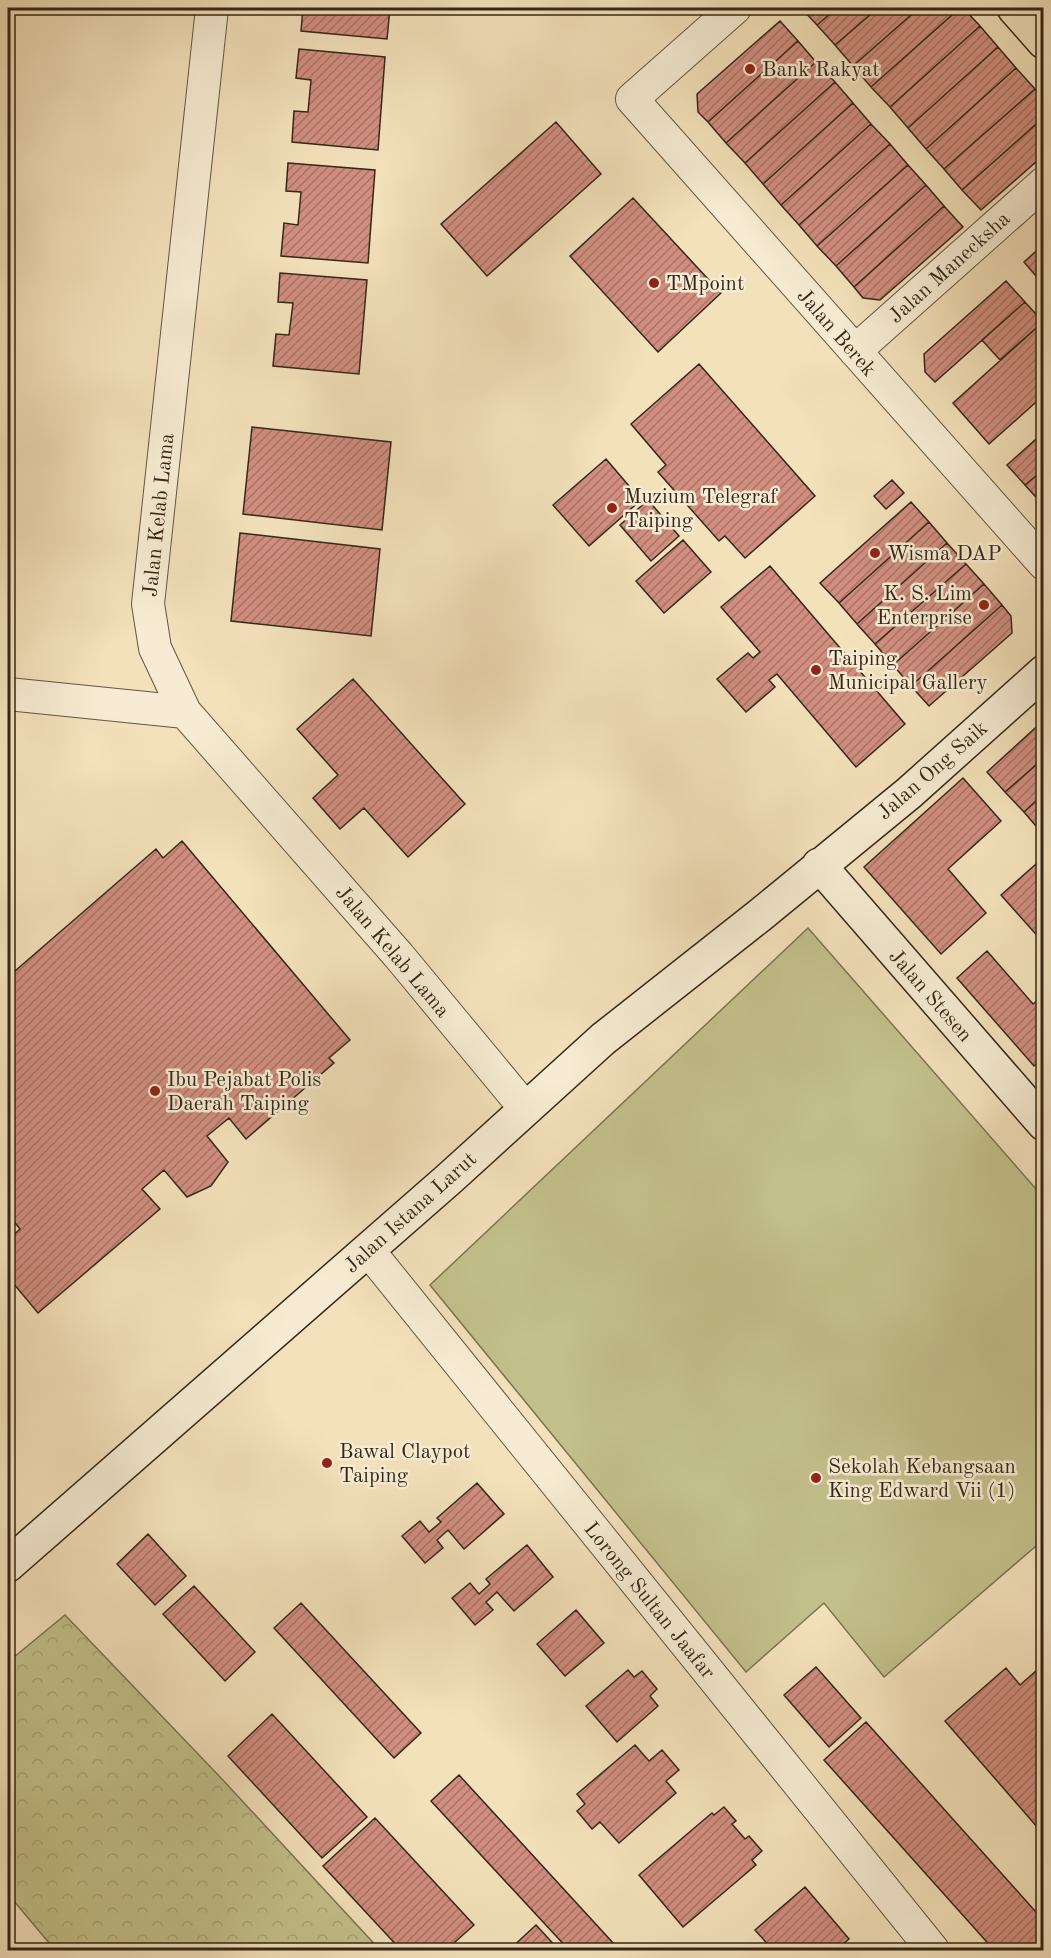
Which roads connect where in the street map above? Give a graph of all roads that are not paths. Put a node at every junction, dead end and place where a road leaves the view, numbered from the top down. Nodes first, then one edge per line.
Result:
1 (212, 8) edge
2 (735, 8) edge
3 (1014, 8) edge
4 (1044, 42) edge
5 (1044, 183) edge
6 (855, 351) junction
7 (1044, 564) edge
8 (1044, 672) edge
9 (8, 694) edge
10 (185, 712) junction
11 (819, 866) junction
12 (525, 1108) junction
13 (1043, 1124) edge
14 (368, 1250) junction
15 (8, 1565) edge
16 (933, 1950) edge

1 - 10 street, Jalan Kelab Lama
2 - 6 street, Jalan Berek
3 - 4 main road
5 - 6 street, Jalan Manecksha
6 - 7 street, Jalan Berek
8 - 11 main road, Jalan Ong Saik
9 - 10 street
10 - 12 street, Jalan Kelab Lama
11 - 12 main road, Jalan Istana Larut
11 - 13 main road, Jalan Stesen
12 - 14 main road, Jalan Istana Larut
14 - 15 main road, Jalan Istana Larut
14 - 16 street, Lorong Sultan Jaafar

